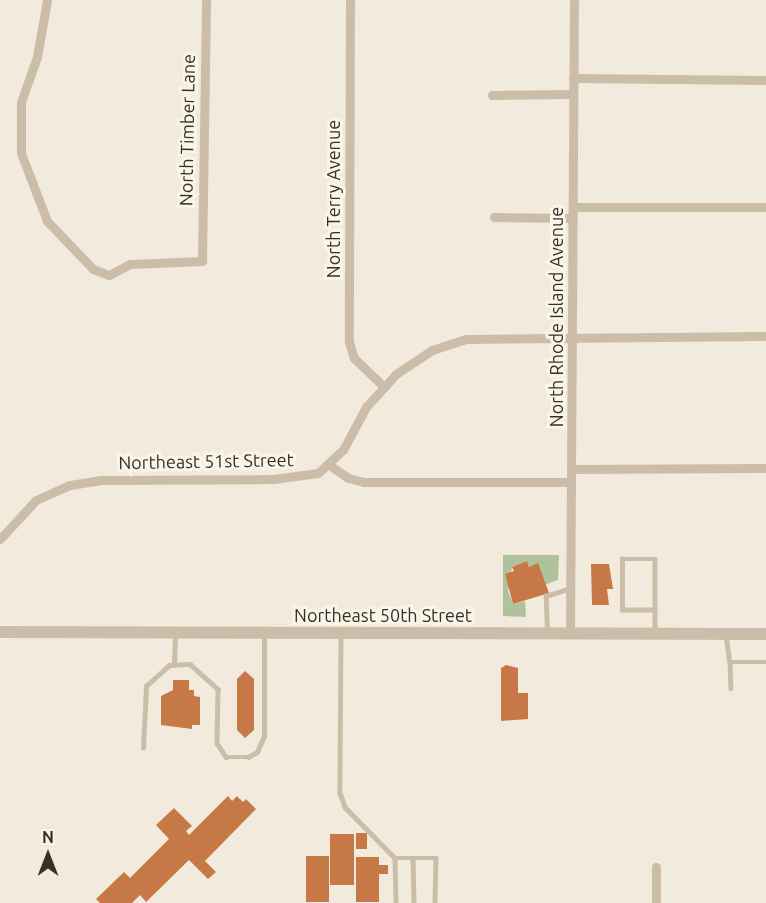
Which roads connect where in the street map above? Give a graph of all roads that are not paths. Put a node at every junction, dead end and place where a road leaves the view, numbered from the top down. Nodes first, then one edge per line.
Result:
1 (47, 0) edge
2 (206, 0) edge
3 (350, 0) edge
4 (574, 0) edge
5 (573, 78) junction
6 (766, 80) edge
7 (573, 94) junction
8 (492, 95) dead end
9 (574, 207) junction
10 (766, 207) edge
11 (494, 217) dead end
12 (572, 218) junction
13 (766, 336) edge
14 (573, 337) junction
15 (383, 386) junction
16 (328, 464) junction
17 (766, 468) edge
18 (571, 469) junction
19 (571, 482) junction
20 (0, 539) edge
21 (570, 588) junction
22 (655, 610) junction
23 (0, 632) edge
24 (175, 633) junction
25 (264, 633) junction
26 (341, 633) junction
27 (547, 633) junction
28 (570, 633) junction
29 (655, 633) junction
30 (766, 634) edge
31 (726, 635) junction
32 (730, 662) junction
33 (766, 662) edge
34 (174, 664) junction
35 (730, 688) dead end
36 (143, 748) dead end
37 (394, 858) junction
38 (413, 858) junction
39 (656, 867) dead end
40 (396, 903) edge
41 (414, 903) edge
42 (435, 903) edge
43 (656, 903) edge

1 - 2 street, North Timber Lane
3 - 15 street, North Terry Avenue
4 - 5 street, North Rhode Island Avenue
5 - 6 street
5 - 7 street, North Rhode Island Avenue
7 - 8 street
7 - 9 street, North Rhode Island Avenue
9 - 10 street
9 - 12 street, North Rhode Island Avenue
11 - 12 street
12 - 14 street, North Rhode Island Avenue
13 - 14 street
14 - 15 street
14 - 18 street, North Rhode Island Avenue
15 - 16 street
16 - 19 street
16 - 20 street, Northeast 51st Street
17 - 18 street
18 - 19 street, North Rhode Island Avenue
19 - 21 street, North Rhode Island Avenue
21 - 27 lane
21 - 28 street, North Rhode Island Avenue
22 - 22 lane
22 - 29 lane
23 - 24 street, Northeast 50th Street
24 - 25 street, Northeast 50th Street
24 - 34 lane
25 - 26 street, Northeast 50th Street
25 - 34 lane
26 - 27 street, Northeast 50th Street
26 - 37 lane
27 - 28 street, Northeast 50th Street
28 - 29 street, Northeast 50th Street
29 - 31 street, Northeast 50th Street
30 - 31 street, Northeast 50th Street
31 - 32 lane
32 - 33 lane
32 - 35 lane
34 - 36 lane
37 - 38 lane
37 - 40 lane
38 - 41 lane
38 - 42 lane
39 - 43 street

